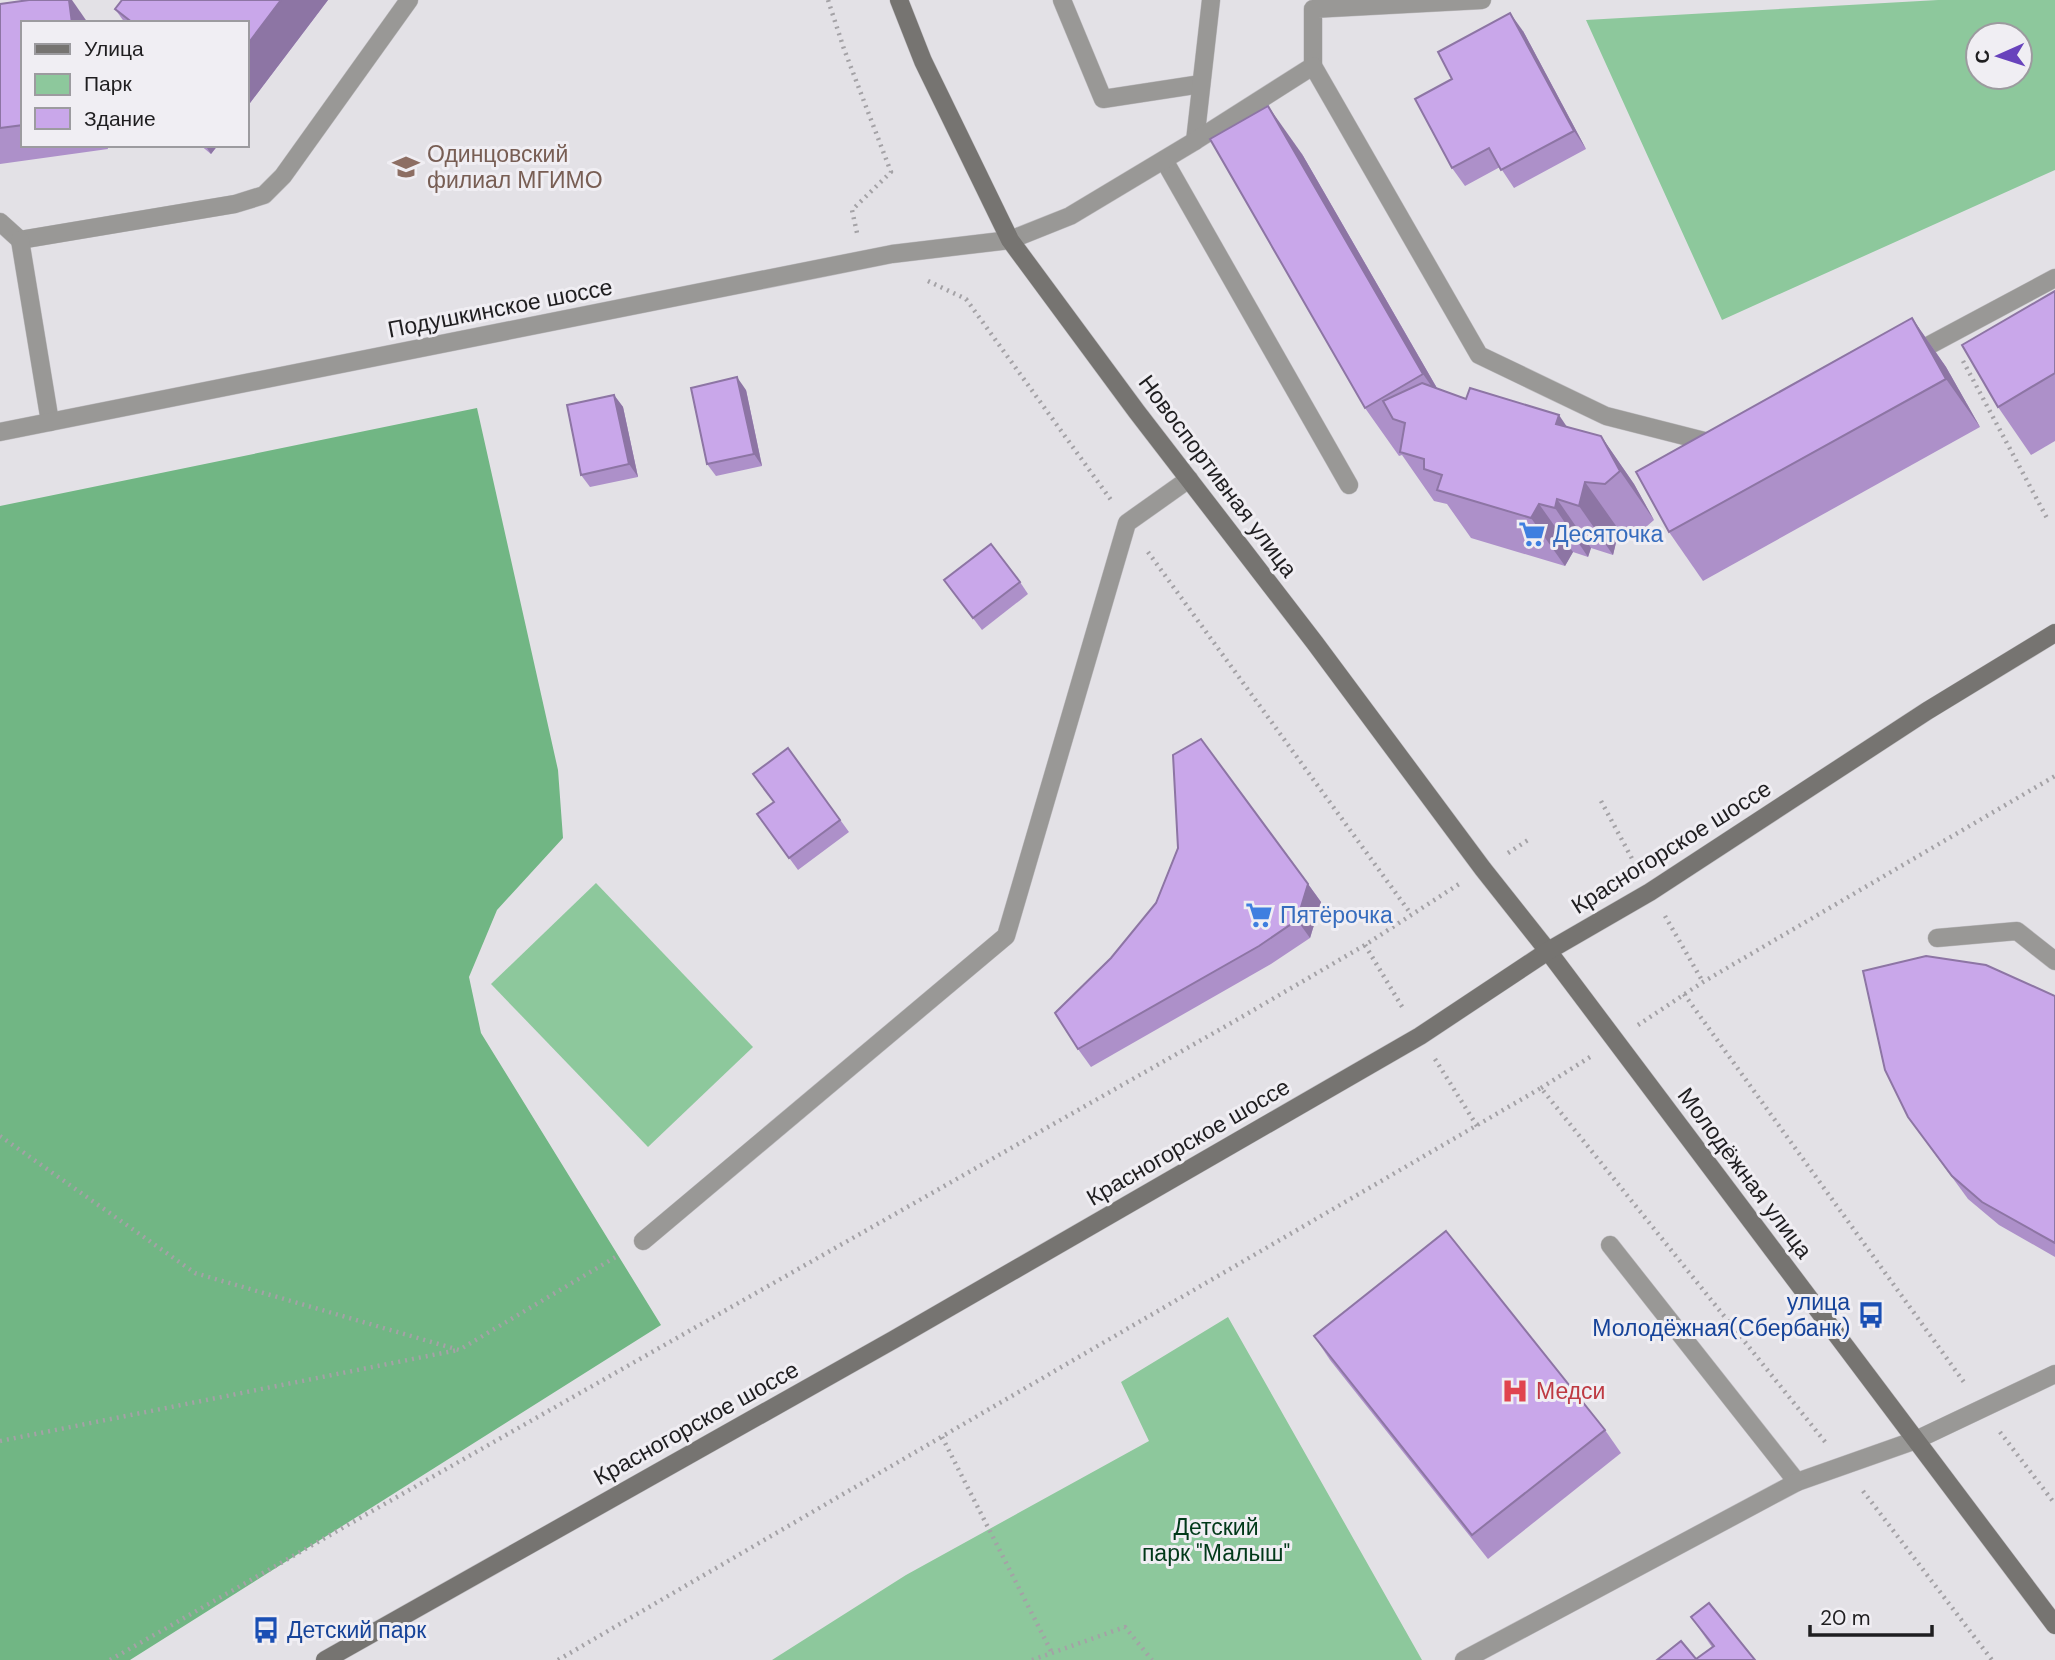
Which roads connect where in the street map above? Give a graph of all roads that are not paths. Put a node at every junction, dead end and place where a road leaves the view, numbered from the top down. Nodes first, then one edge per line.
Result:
1 (409, 0) edge
2 (899, 0) edge
3 (1062, 0) edge
4 (1210, 0) edge
5 (1482, 0) edge
6 (1312, 5) edge
7 (1313, 66) junction
8 (1201, 84) junction
9 (1195, 141) junction
10 (1164, 160) junction
11 (0, 222) edge
12 (20, 240) junction
13 (1010, 240) junction
14 (2055, 278) edge
15 (1900, 360) edge
16 (50, 422) junction
17 (0, 432) edge
18 (1739, 441) edge
19 (1189, 479) junction
20 (1349, 485) dead end
21 (2055, 633) edge
22 (1937, 938) dead end
23 (1548, 951) junction
24 (2055, 961) edge
25 (643, 1241) road end
26 (1610, 1245) dead end
27 (2055, 1374) edge
28 (1916, 1440) junction
29 (1797, 1482) junction
30 (2055, 1625) edge
31 (1476, 1657) edge
32 (325, 1660) edge

1 - 12 street
2 - 13 main road, Новоспортивная улица
3 - 8 street
4 - 8 street
5 - 6 street
6 - 7 street
7 - 9 street, Подушкинское шоссе
7 - 18 street
8 - 9 street
9 - 10 street, Подушкинское шоссе
10 - 13 street, Подушкинское шоссе
10 - 20 street
11 - 12 street
12 - 16 street
13 - 16 street, Подушкинское шоссе
13 - 19 main road, Новоспортивная улица
14 - 15 street
16 - 17 street, Подушкинское шоссе
19 - 23 main road, Новоспортивная улица
19 - 25 street
21 - 23 main road, Красногорское шоссе
22 - 24 street
23 - 28 main road, Молодёжная улица
23 - 32 main road, Красногорское шоссе
26 - 29 street
27 - 28 street
28 - 29 street
28 - 30 main road, Молодёжная улица
29 - 31 street

